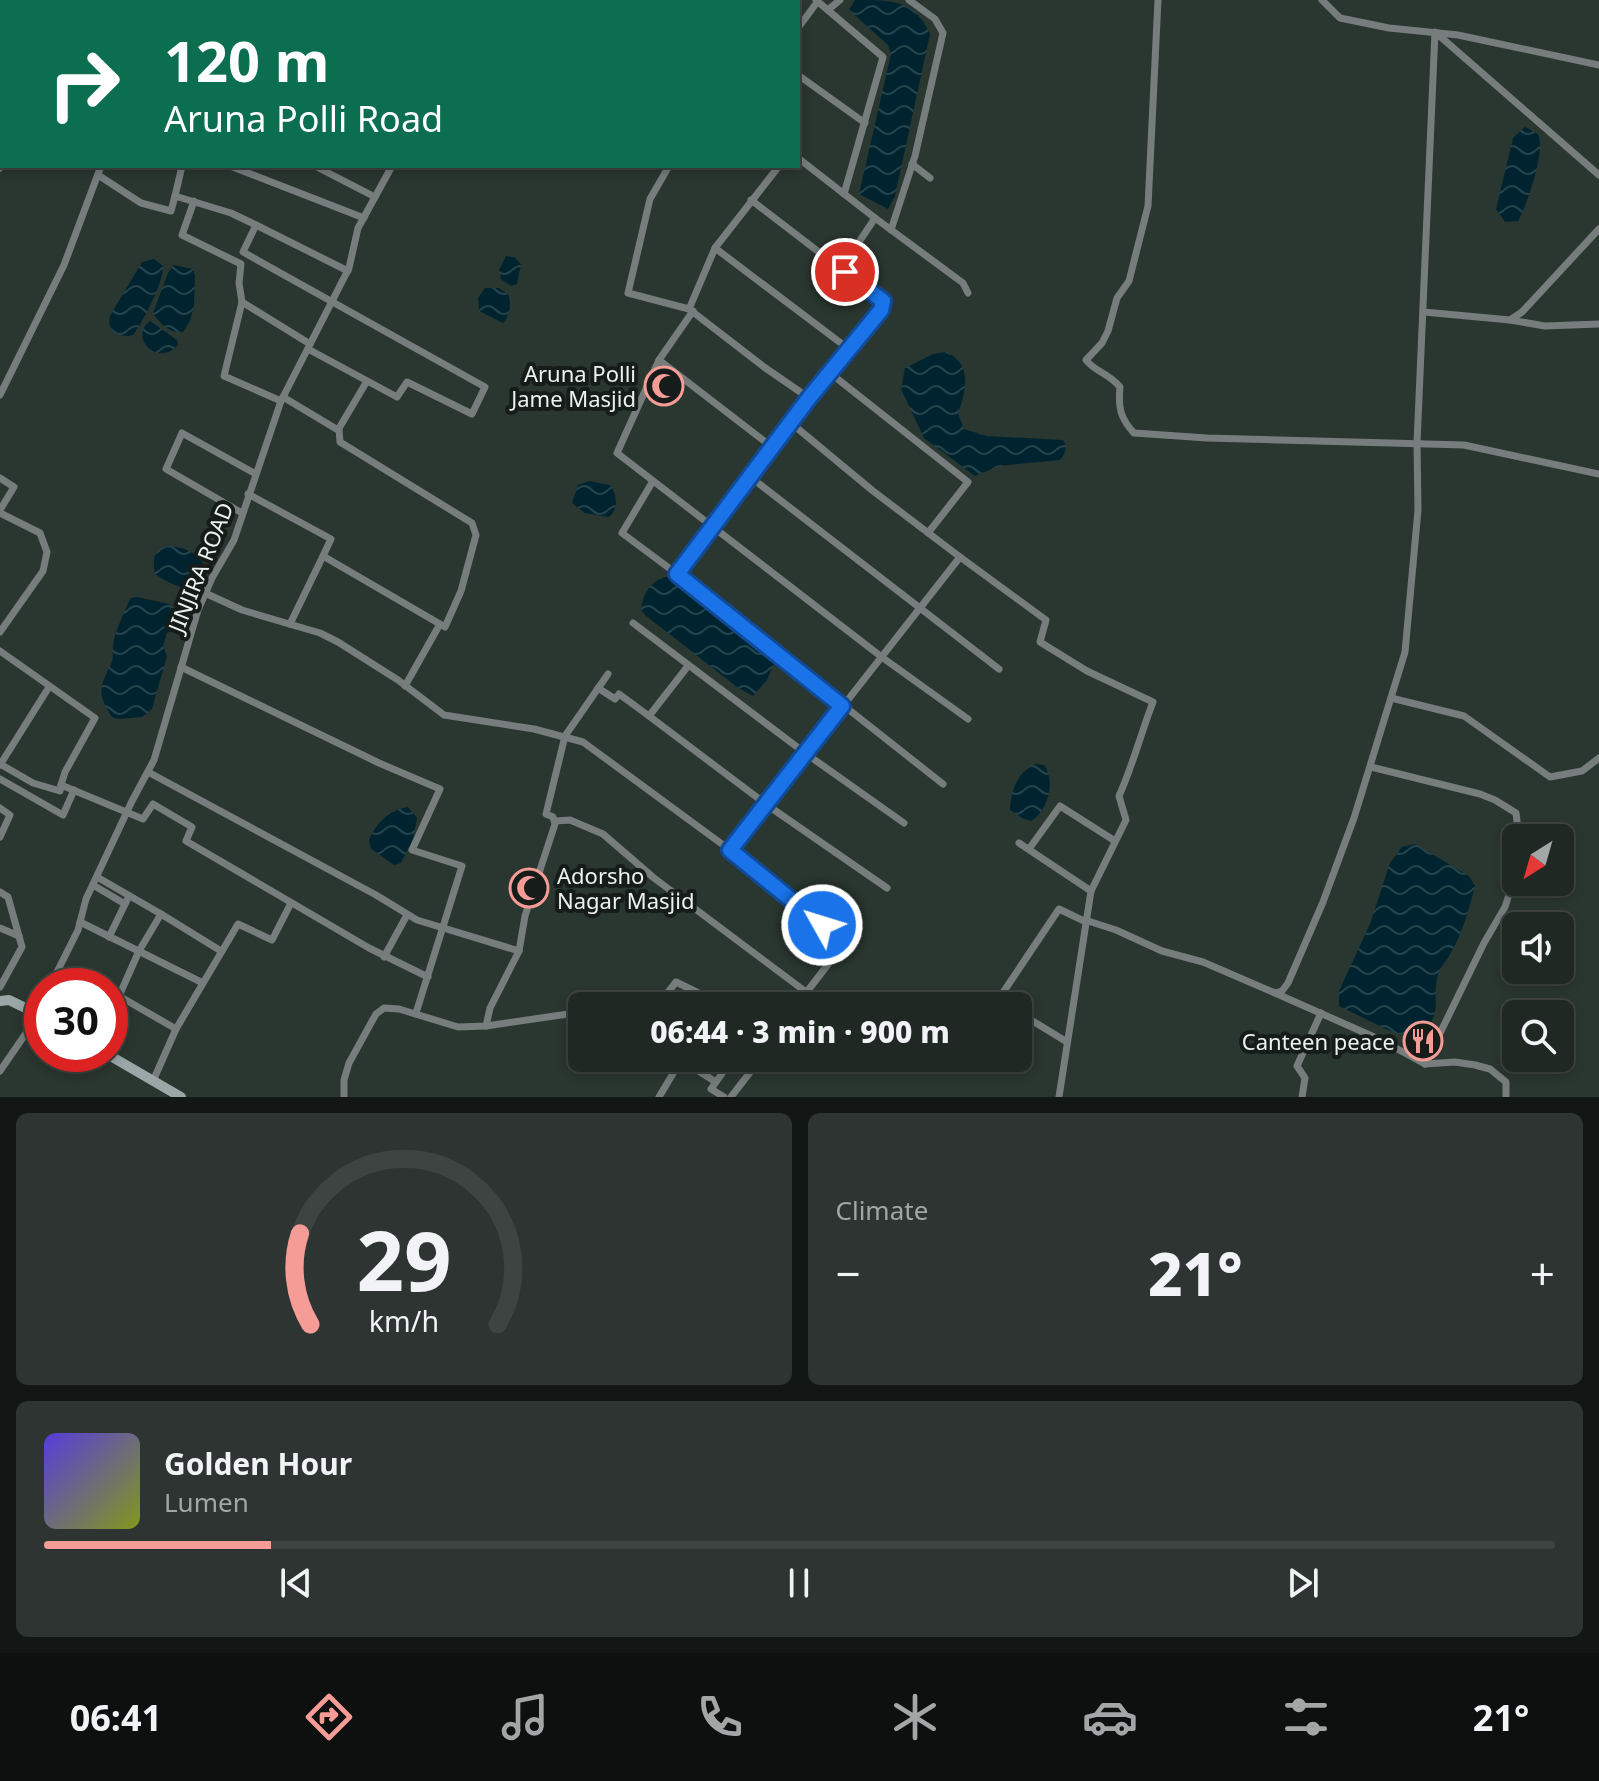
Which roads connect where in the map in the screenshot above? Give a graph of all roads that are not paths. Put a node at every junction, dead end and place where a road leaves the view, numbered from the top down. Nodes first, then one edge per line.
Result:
1 (840, 0) edge
2 (909, 0) edge
3 (1158, 0) edge
4 (1322, 0) edge
5 (817, 1) edge
6 (829, 9) junction
7 (800, 25) edge
8 (1435, 32) junction
9 (1599, 65) edge
10 (800, 76) edge
11 (865, 123) junction
12 (800, 160) edge
13 (912, 164) junction
14 (100, 168) edge
15 (182, 168) edge
16 (235, 168) edge
17 (319, 168) edge
18 (390, 168) edge
19 (668, 168) edge
20 (777, 168) edge
21 (98, 175) junction
22 (1599, 175) edge
23 (930, 178) dead end
24 (844, 194) junction
25 (175, 196) junction
26 (375, 197) junction
27 (751, 200) junction
28 (194, 201) junction
29 (364, 218) junction
30 (875, 218) junction
31 (256, 225) junction
32 (1599, 229) edge
33 (891, 230) junction
34 (715, 248) junction
35 (348, 271) junction
36 (845, 272) junction
37 (968, 293) dead end
38 (242, 302) junction
39 (332, 302) junction
40 (691, 310) junction
41 (1424, 312) junction
42 (1508, 319) junction
43 (1599, 324) edge
44 (309, 346) junction
45 (850, 350) junction
46 (659, 360) junction
47 (830, 373) junction
48 (367, 381) junction
49 (0, 395) edge
50 (809, 398) junction
51 (282, 399) junction
52 (791, 423) junction
53 (339, 429) junction
54 (1417, 443) junction
55 (772, 447) junction
56 (254, 473) junction
57 (1599, 474) edge
58 (749, 476) junction
59 (0, 478) edge
60 (653, 481) junction
61 (248, 494) junction
62 (0, 511) edge
63 (242, 513) junction
64 (712, 526) junction
65 (928, 533) junction
66 (323, 556) junction
67 (960, 557) junction
68 (677, 574) junction
69 (205, 593) junction
70 (920, 608) junction
71 (633, 623) dead end
72 (290, 624) junction
73 (440, 624) junction
74 (0, 632) edge
75 (0, 651) edge
76 (883, 658) junction
77 (688, 666) junction
78 (181, 667) junction
79 (999, 669) dead end
80 (608, 674) dead end
81 (405, 686) junction
82 (49, 687) junction
83 (598, 688) junction
84 (1391, 698) junction
85 (842, 706) junction
86 (649, 716) junction
87 (968, 719) dead end
88 (565, 736) junction
89 (805, 753) junction
90 (1599, 758) edge
91 (0, 764) edge
92 (1371, 767) junction
93 (148, 772) junction
94 (0, 779) edge
95 (943, 784) dead end
96 (61, 785) junction
97 (74, 790) junction
98 (767, 805) junction
99 (0, 808) edge
100 (128, 812) junction
101 (555, 821) junction
102 (904, 823) dead end
103 (1517, 824) edge
104 (0, 837) edge
105 (1115, 841) junction
106 (1019, 843) dead end
107 (1029, 849) junction
108 (730, 850) junction
109 (97, 877) junction
110 (93, 885) junction
111 (887, 888) dead end
112 (1091, 891) junction
113 (0, 892) edge
114 (1509, 896) edge
115 (127, 900) junction
116 (291, 903) junction
117 (161, 914) junction
118 (407, 915) junction
119 (1085, 920) junction
120 (80, 922) junction
121 (443, 927) junction
122 (0, 928) edge
123 (19, 936) junction
124 (109, 937) junction
125 (139, 951) junction
126 (221, 951) junction
127 (519, 951) junction
128 (384, 957) junction
129 (58, 968) edge
130 (428, 977) junction
131 (203, 983) junction
132 (0, 989) edge
133 (668, 992) edge
134 (696, 992) edge
135 (806, 992) joint
136 (1003, 992) edge
137 (1275, 993) junction
138 (4, 1001) edge
139 (24, 1008) edge
140 (416, 1013) junction
141 (1321, 1013) junction
142 (568, 1014) edge
143 (1032, 1021) edge
144 (486, 1026) junction
145 (176, 1029) junction
146 (24, 1036) edge
147 (1067, 1042) junction
148 (1425, 1064) junction
149 (128, 1066) edge
150 (0, 1071) edge
151 (672, 1072) edge
152 (700, 1072) edge
153 (723, 1072) edge
154 (750, 1072) edge
155 (153, 1081) junction
156 (716, 1082) junction
157 (181, 1097) edge
158 (344, 1097) edge
159 (659, 1097) edge
160 (724, 1097) edge
161 (731, 1097) edge
162 (1059, 1097) edge
163 (1302, 1097) edge
164 (1506, 1097) edge

1 - 6 street
2 - 13 street
3 - 54 street
4 - 8 street
5 - 6 street
5 - 7 street
6 - 11 street
8 - 9 street
8 - 22 street
8 - 41 street
10 - 11 street
11 - 24 street
12 - 24 street
13 - 23 street
13 - 33 street
14 - 21 street
15 - 25 street
16 - 29 street
17 - 26 street
18 - 26 street, JINJIRA ROAD
19 - 40 street
20 - 27 street
21 - 25 street
21 - 49 street
24 - 30 street
25 - 28 street
26 - 29 street, JINJIRA ROAD
27 - 34 street
27 - 36 street
28 - 31 street
28 - 38 street
29 - 35 street, JINJIRA ROAD
30 - 33 street
30 - 36 street
31 - 35 street
31 - 39 street
32 - 42 street
33 - 37 street
34 - 40 street
34 - 45 street
35 - 39 street, JINJIRA ROAD
36 - 45 street
38 - 44 street
38 - 51 street
39 - 44 street, JINJIRA ROAD
39 - 48 street
40 - 46 street
40 - 50 street
41 - 42 street
41 - 54 street
42 - 43 street
44 - 48 street
44 - 51 street, JINJIRA ROAD
45 - 47 street
46 - 55 street
46 - 60 street
47 - 50 street
47 - 65 street
48 - 53 street
50 - 52 street
51 - 53 street
51 - 56 street, JINJIRA ROAD
52 - 55 street
52 - 65 street
53 - 73 street
54 - 57 street
54 - 84 street
55 - 58 street
56 - 61 street, JINJIRA ROAD
56 - 63 street
58 - 64 street
58 - 70 street
59 - 62 street
60 - 64 street
60 - 68 street
61 - 63 street, JINJIRA ROAD
61 - 66 street
62 - 74 street
63 - 69 street, JINJIRA ROAD
64 - 68 street
64 - 76 street
65 - 67 street
66 - 72 street
66 - 73 street
67 - 70 street
67 - 105 street
68 - 85 street
69 - 72 street
69 - 78 street, JINJIRA ROAD
70 - 76 street
70 - 79 street
71 - 77 street
72 - 81 street
73 - 81 street
75 - 82 street
76 - 85 street
76 - 87 street
77 - 86 street
77 - 89 street
78 - 93 street, JINJIRA ROAD
78 - 121 street
80 - 83 street
81 - 88 street
82 - 91 street
82 - 96 street
83 - 86 street
83 - 88 street
84 - 90 street
84 - 92 street
85 - 89 street
85 - 95 street
86 - 98 street
88 - 101 street
88 - 108 street
89 - 98 street
89 - 102 street
91 - 96 street
92 - 103 street
92 - 137 street
93 - 100 street, JINJIRA ROAD
93 - 118 street
94 - 97 street
96 - 97 street
97 - 100 street
98 - 108 street
98 - 111 street
99 - 104 street
100 - 109 street, JINJIRA ROAD
100 - 116 street
101 - 127 street
101 - 135 street
105 - 107 street
105 - 112 street
106 - 107 street
107 - 112 street
108 - 135 street
109 - 110 street, JINJIRA ROAD
109 - 115 street
110 - 115 street
110 - 120 street, JINJIRA ROAD
112 - 119 street
113 - 123 street
114 - 148 street
115 - 117 street
115 - 124 street
116 - 126 street
116 - 128 street
117 - 125 street
117 - 126 street
118 - 121 street
118 - 128 street
119 - 136 street
119 - 137 street
119 - 147 street
120 - 124 street
120 - 129 street, JINJIRA ROAD
121 - 127 street
121 - 130 street
122 - 123 street
123 - 132 street
124 - 125 street
125 - 131 street
125 - 145 street
126 - 131 street
127 - 144 street
128 - 130 street
130 - 140 street
131 - 145 street
132 - 138 street
133 - 134 street
137 - 141 street
138 - 139 main road
140 - 144 street
140 - 158 street
141 - 148 street
141 - 163 street
142 - 144 street
143 - 147 street
145 - 155 street
146 - 150 street
147 - 162 street
148 - 164 street
149 - 155 main road
151 - 159 street
152 - 156 street
153 - 156 street
154 - 161 street
155 - 157 main road
156 - 160 street

